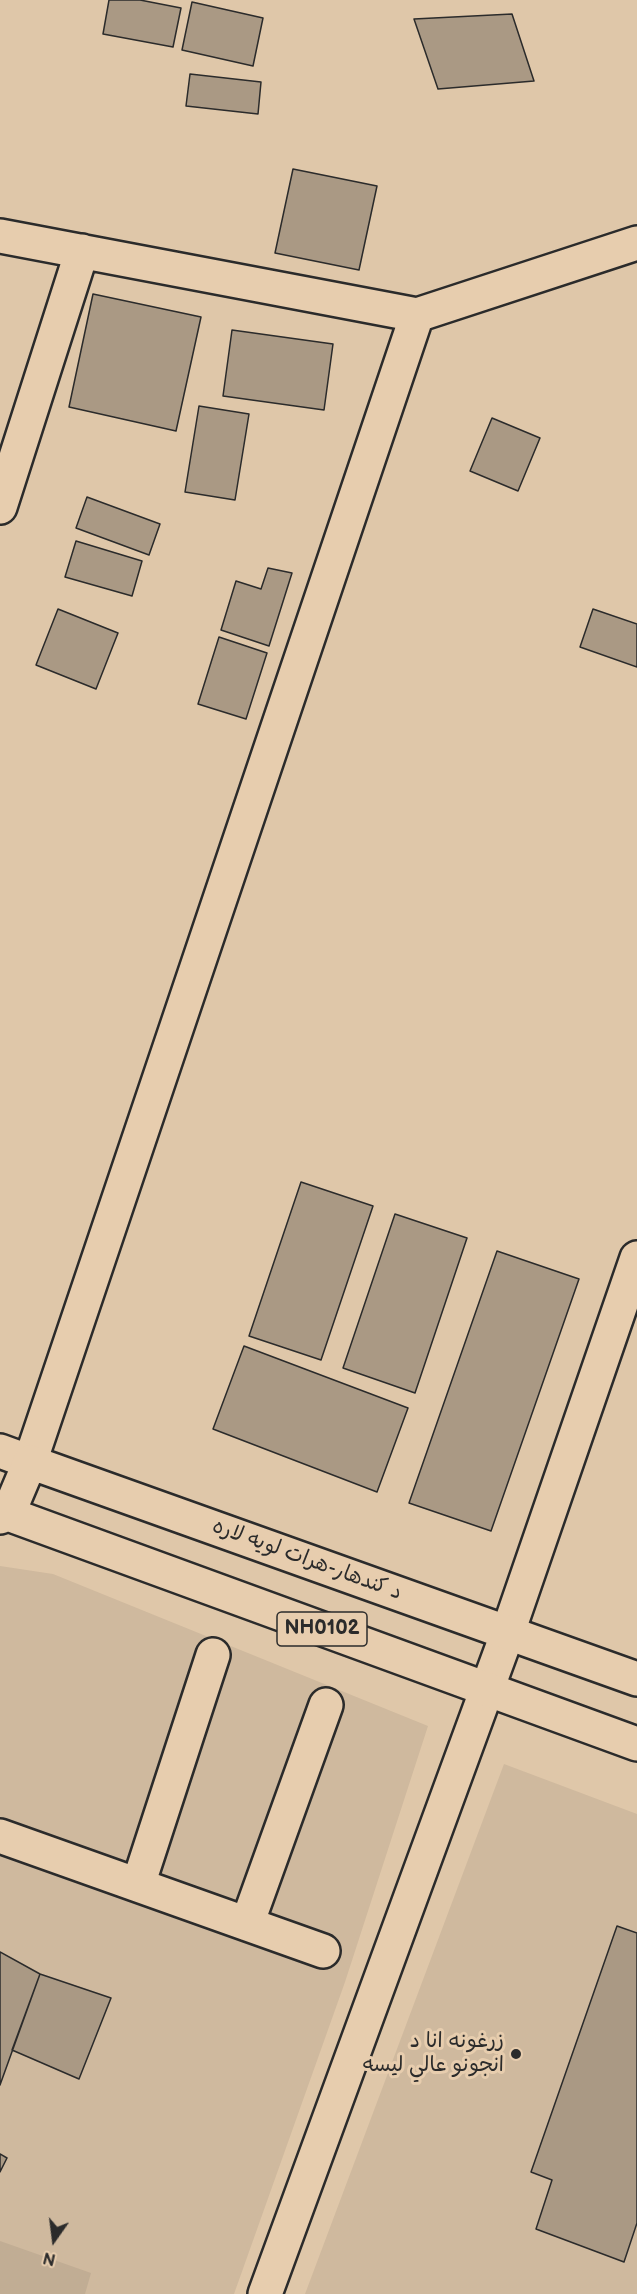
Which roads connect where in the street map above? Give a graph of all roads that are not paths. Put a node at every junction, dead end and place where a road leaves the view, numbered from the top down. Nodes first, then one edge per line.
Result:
1 (0, 236) edge
2 (637, 243) edge
3 (82, 252) junction
4 (417, 315) junction
5 (0, 507) edge
6 (637, 1258) edge
7 (15, 1456) edge
8 (3, 1514) edge
9 (508, 1632) junction
10 (213, 1655) dead end
11 (637, 1678) edge
12 (486, 1689) junction
13 (326, 1705) dead end
14 (637, 1744) edge
15 (0, 1836) edge
16 (138, 1885) junction
17 (247, 1924) junction
18 (323, 1951) dead end
19 (266, 2294) edge

1 - 3 main road
2 - 4 main road
3 - 4 main road
3 - 5 main road
4 - 7 main road
6 - 9 main road
7 - 8 main road, NH0102
7 - 9 main road, د کندهار-هرات لويه لاره / NH0102
8 - 12 main road, NH0102
9 - 11 main road, د کندهار-هرات لويه لاره / NH0102
9 - 12 main road
10 - 16 main road
12 - 14 main road, NH0102
12 - 19 main road
13 - 17 main road
15 - 16 main road
16 - 17 main road
17 - 18 main road

